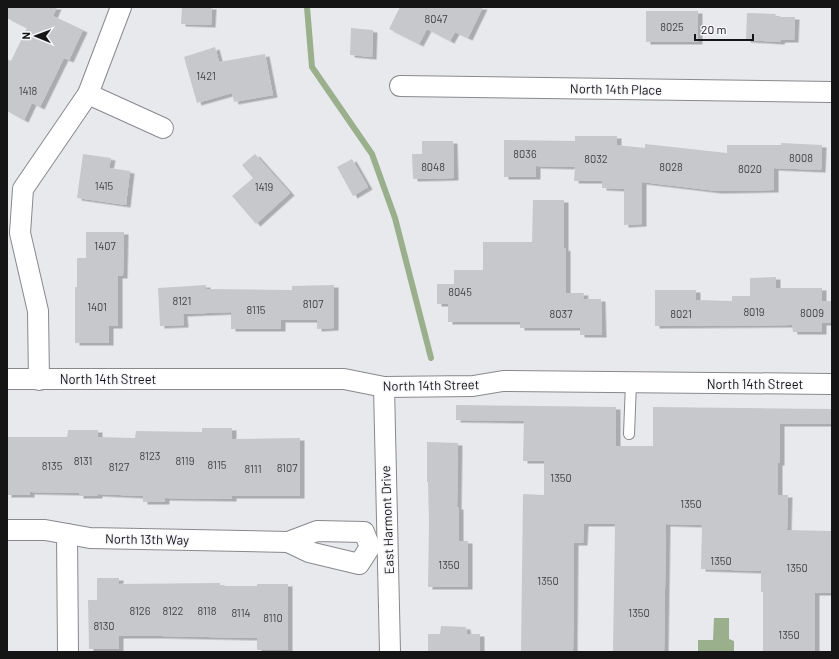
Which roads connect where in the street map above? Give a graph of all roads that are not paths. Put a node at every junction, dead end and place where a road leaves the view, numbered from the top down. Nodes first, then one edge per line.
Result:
1 (121, 7) edge
2 (400, 86) dead end
3 (832, 92) edge
4 (88, 94) junction
5 (163, 128) dead end
6 (7, 379) edge
7 (39, 380) junction
8 (631, 382) junction
9 (832, 384) edge
10 (384, 387) junction
11 (629, 434) dead end
12 (7, 530) edge
13 (67, 534) junction
14 (288, 542) junction
15 (379, 547) junction
16 (68, 652) edge
17 (390, 652) edge

1 - 4 street
2 - 3 street, North 14th Place
4 - 5 street
4 - 7 street
6 - 7 street, North 14th Street
7 - 10 street, North 14th Street
8 - 9 street, North 14th Street
8 - 10 street, North 14th Street
8 - 11 lane
10 - 15 street, East Harmont Drive
12 - 13 street, North 13th Way
13 - 14 street, North 13th Way
13 - 16 street
14 - 15 street, North 13th Way
14 - 15 street, North 13th Way
15 - 17 street, East Harmont Drive

